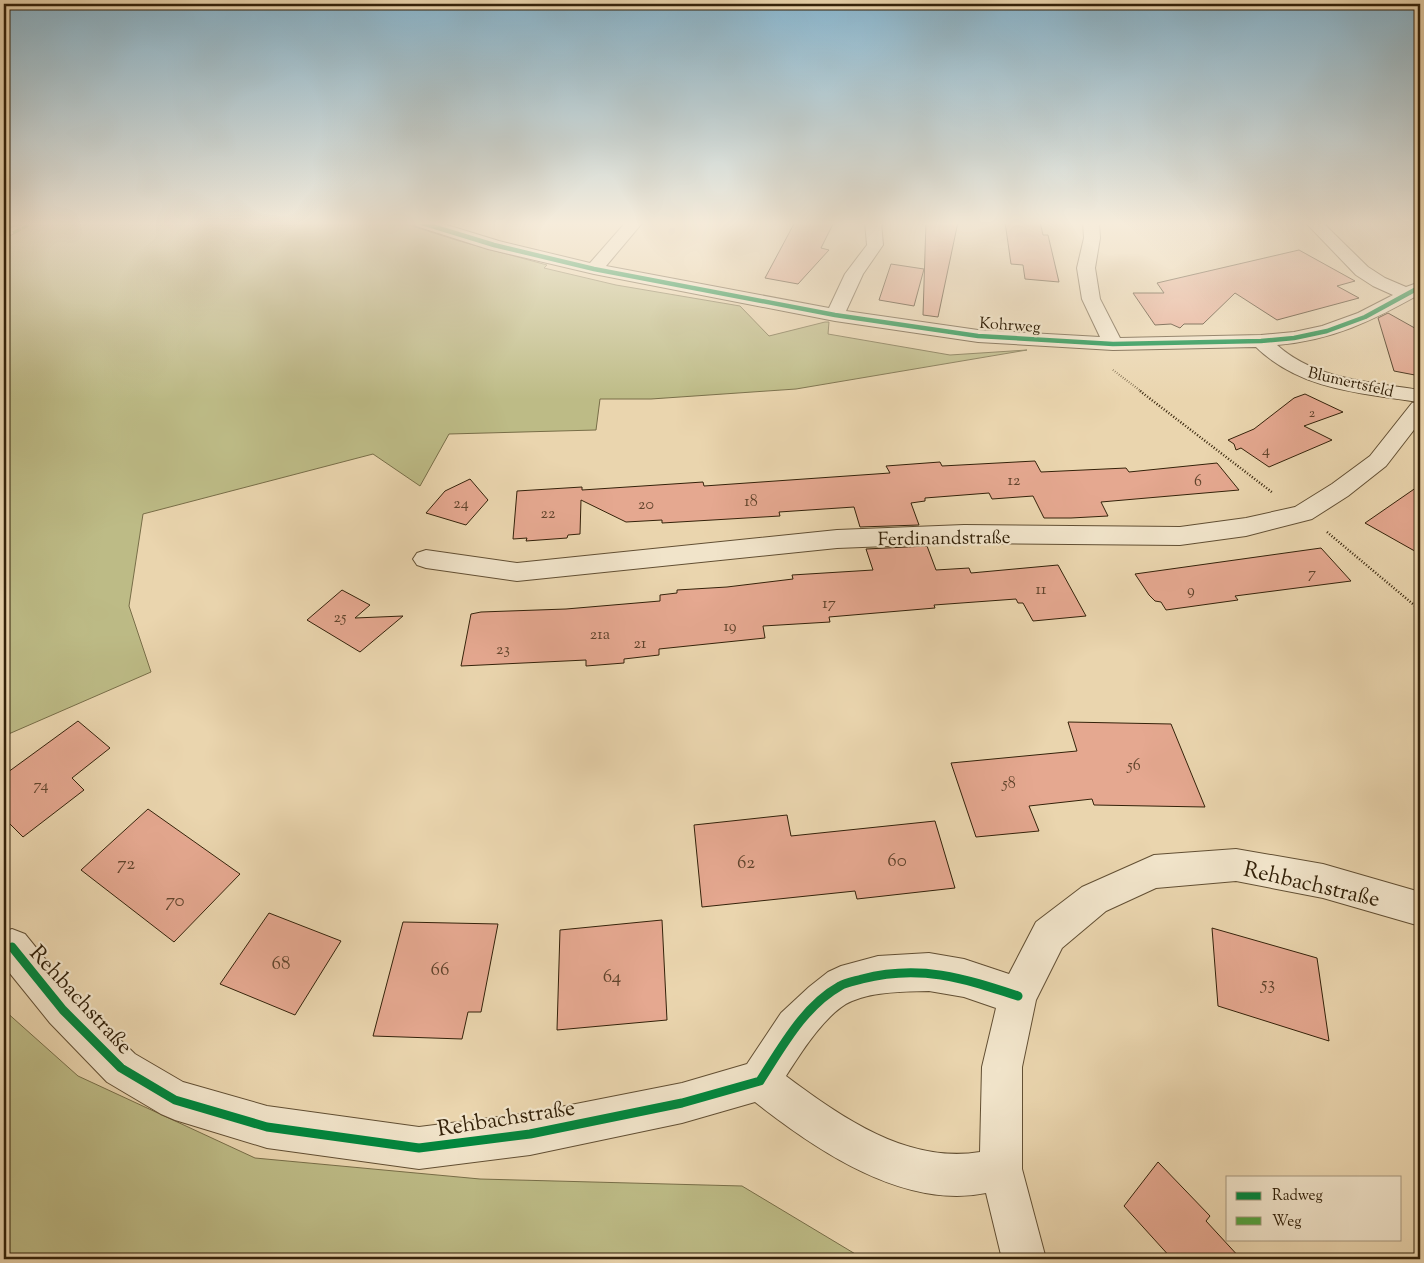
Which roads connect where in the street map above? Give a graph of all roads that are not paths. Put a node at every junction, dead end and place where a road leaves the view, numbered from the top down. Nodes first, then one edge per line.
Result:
1 (657, 281) edge
2 (851, 281) edge
3 (1088, 281) edge
4 (1377, 281) edge
5 (1413, 290) edge
6 (835, 315) junction
7 (1261, 341) junction
8 (1113, 344) junction
9 (1420, 402) edge
10 (426, 559) dead end
11 (1420, 909) edge
12 (12, 947) dead end
13 (1018, 996) junction
14 (760, 1081) junction
15 (1001, 1170) junction
16 (1024, 1259) edge

1 - 6 street, Kohrweg
2 - 6 street
3 - 8 street
4 - 5 street
5 - 7 street, Kohrweg
6 - 8 street, Kohrweg
7 - 8 street, Kohrweg
7 - 9 street, Blumertsfeld
9 - 10 street, Ferdinandstraße
11 - 13 street, Rehbachstraße
12 - 14 street, Rehbachstraße
13 - 14 street
13 - 15 street, Rehbachstraße
14 - 15 street
15 - 16 street, Rehbachstraße

